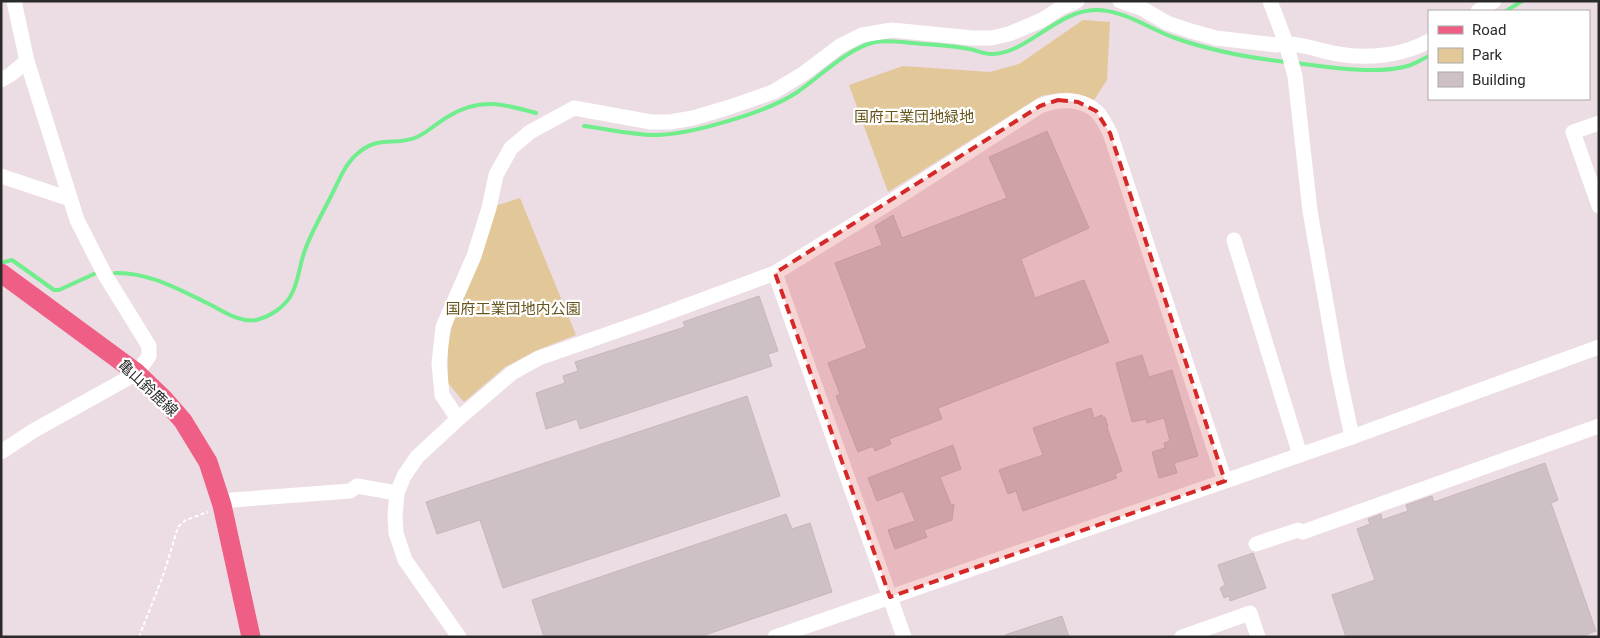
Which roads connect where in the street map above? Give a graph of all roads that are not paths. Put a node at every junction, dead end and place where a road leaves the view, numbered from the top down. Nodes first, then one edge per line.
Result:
1 (14, 1) edge
2 (1077, 1) edge
3 (1120, 1) edge
4 (1270, 1) edge
5 (1494, 1) edge
6 (1480, 10) edge
7 (1428, 41) edge
8 (1287, 48) junction
9 (27, 61) junction
10 (1, 80) edge
11 (1599, 123) edge
12 (1, 176) edge
13 (70, 199) junction
14 (1599, 206) edge
15 (1234, 240) dead end
16 (1, 273) edge
17 (775, 273) junction
18 (1599, 347) edge
19 (137, 373) junction
20 (458, 419) junction
21 (1599, 426) edge
22 (1352, 437) junction
23 (1, 452) edge
24 (1300, 455) junction
25 (1225, 480) junction
26 (392, 492) junction
27 (222, 505) junction
28 (1256, 544) dead end
29 (890, 597) junction
30 (251, 637) edge
31 (459, 637) edge
32 (775, 637) edge
33 (904, 637) edge
34 (1182, 637) edge
35 (1258, 637) edge

1 - 9 street
2 - 20 street
3 - 8 street
4 - 8 street
5 - 6 street
7 - 8 street
8 - 22 street
9 - 10 street
9 - 13 street
11 - 14 street
12 - 13 street
13 - 19 street
15 - 24 street
16 - 19 main road, 亀山鈴鹿線
17 - 20 street
17 - 25 street
17 - 29 street
18 - 22 street
19 - 23 street
19 - 27 main road, 亀山鈴鹿線
20 - 26 street
21 - 28 street
22 - 24 street
24 - 25 street
25 - 29 street
26 - 27 street
26 - 31 street
27 - 30 main road, 亀山鈴鹿線
29 - 32 street
29 - 33 street
34 - 35 street

